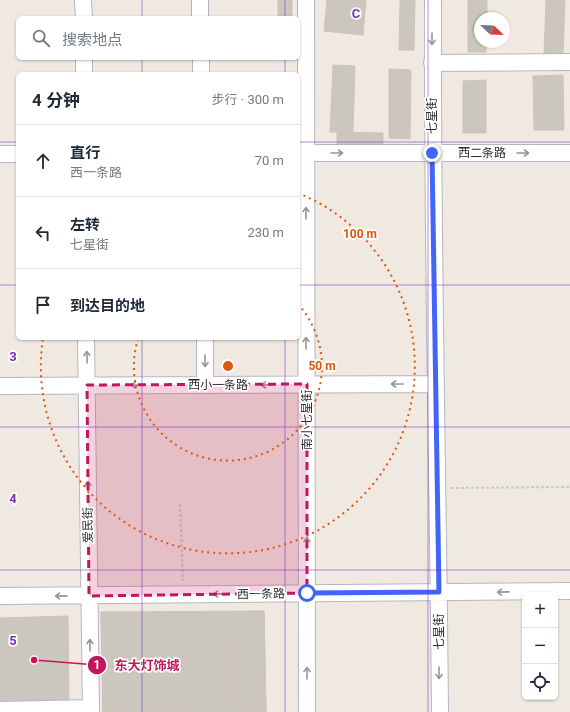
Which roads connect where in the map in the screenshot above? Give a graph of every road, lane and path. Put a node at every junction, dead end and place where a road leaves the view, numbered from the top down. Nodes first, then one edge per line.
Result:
1 (83, 0) edge
2 (200, 0) edge
3 (306, 0) edge
4 (433, 0) edge
5 (84, 16) edge
6 (200, 16) edge
7 (84, 60) edge
8 (201, 60) edge
9 (570, 62) edge
10 (432, 63) junction
11 (84, 72) edge
12 (201, 72) edge
13 (302, 153) edge
14 (432, 153) junction
15 (0, 154) edge
16 (16, 154) edge
17 (570, 154) edge
18 (86, 340) edge
19 (205, 340) edge
20 (307, 384) junction
21 (436, 384) junction
22 (87, 385) junction
23 (205, 385) junction
24 (0, 386) edge
25 (570, 487) edge
26 (437, 488) junction
27 (180, 504) dead end
28 (570, 591) edge
29 (439, 592) junction
30 (307, 593) junction
31 (184, 595) junction
32 (0, 596) edge
33 (89, 596) junction
34 (0, 710) edge
35 (91, 710) edge
36 (307, 712) edge
37 (440, 712) edge

1 - 5 street
2 - 6 street
3 - 13 street, 南小七星街
4 -> 10 street, 七星街
7 - 11 street
8 - 12 street
9 - 10 street
10 - 14 street, 七星街
13 -> 14 street, 西二条路
20 -> 13 street, 南小七星街
14 -> 17 street, 西二条路
14 - 21 street, 七星街
15 - 16 street
22 -> 18 street, 爱民街
19 -> 23 street
21 -> 20 street, 西小一条路
20 -> 23 street, 西小一条路
30 -> 20 street, 南小七星街
21 - 26 street, 七星街
23 -> 22 street, 西小一条路
22 - 24 street, 西小一条路
33 -> 22 street, 爱民街
25 - 26 path
26 - 29 street, 七星街
27 - 31 path
28 -> 29 street, 西一条路
29 - 30 street, 西一条路
29 -> 37 street, 七星街
30 -> 31 street, 西一条路
36 -> 30 street, 南小七星街
31 - 33 street, 西一条路
33 -> 32 street, 西一条路
35 -> 33 street, 爱民街
34 - 35 street

